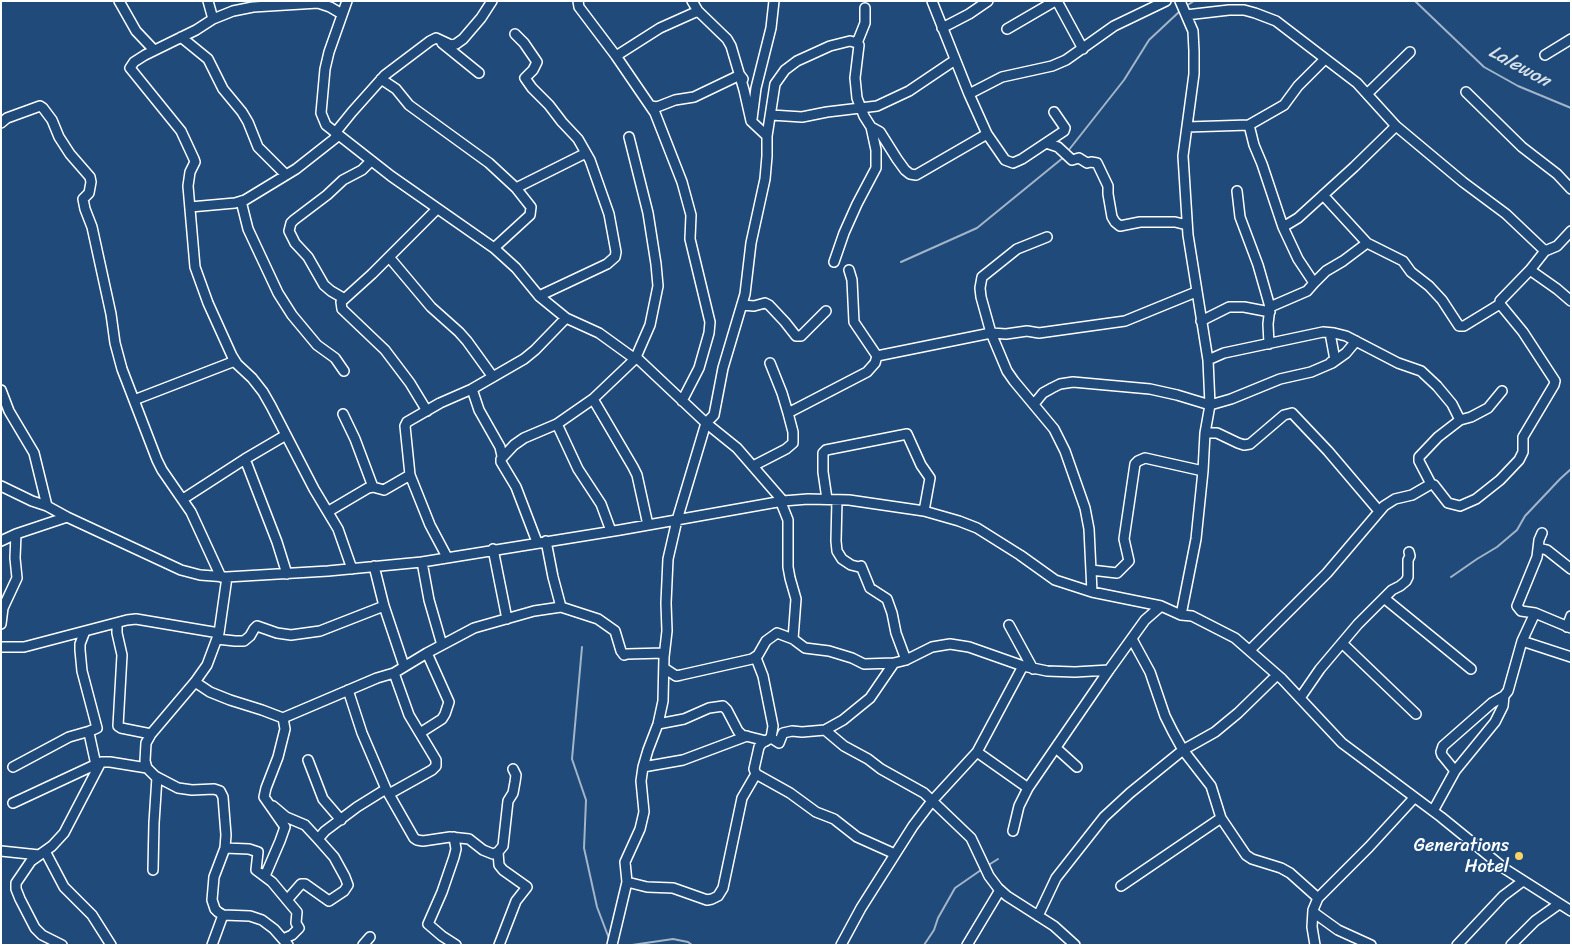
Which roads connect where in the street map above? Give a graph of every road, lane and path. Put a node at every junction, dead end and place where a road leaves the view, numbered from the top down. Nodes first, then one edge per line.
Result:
1 (119, 1) edge
2 (208, 1) edge
3 (233, 1) edge
4 (347, 1) edge
5 (492, 1) edge
6 (578, 1) edge
7 (692, 1) edge
8 (774, 1) edge
9 (932, 1) edge
10 (988, 1) edge
11 (1056, 1) edge
12 (1166, 1) edge
13 (1180, 1) edge
14 (300, 3) edge
15 (865, 8) dead end
16 (233, 11) junction
17 (698, 11) junction
18 (342, 14) junction
19 (1186, 15) junction
20 (213, 19) junction
21 (942, 28) junction
22 (1007, 29) dead end
23 (515, 34) dead end
24 (181, 37) junction
25 (436, 38) junction
26 (1571, 39) edge
27 (857, 43) junction
28 (1083, 49) junction
29 (154, 50) junction
30 (1410, 52) dead end
31 (1545, 55) dead end
32 (616, 56) junction
33 (1325, 59) junction
34 (955, 60) junction
35 (479, 73) dead end
36 (740, 75) junction
37 (381, 79) junction
38 (756, 88) junction
39 (1466, 92) dead end
40 (969, 94) junction
41 (1367, 94) junction
42 (652, 106) junction
43 (861, 108) junction
44 (1054, 112) dead end
45 (771, 115) junction
46 (751, 121) junction
47 (1, 123) edge
48 (1249, 125) junction
49 (1396, 126) junction
50 (871, 127) junction
51 (1188, 127) junction
52 (337, 134) junction
53 (987, 134) junction
54 (1059, 135) junction
55 (767, 136) junction
56 (629, 137) dead end
57 (1046, 143) junction
58 (1058, 147) junction
59 (586, 153) junction
60 (371, 160) junction
61 (286, 175) junction
62 (516, 188) junction
63 (1571, 188) edge
64 (1236, 191) dead end
65 (1323, 194) junction
66 (241, 201) junction
67 (190, 207) junction
68 (437, 209) junction
69 (1187, 225) junction
70 (1283, 227) junction
71 (1571, 232) edge
72 (1047, 237) dead end
73 (1367, 243) junction
74 (494, 248) junction
75 (1545, 251) junction
76 (389, 257) junction
77 (834, 262) dead end
78 (849, 270) dead end
79 (1530, 270) junction
80 (1314, 283) junction
81 (1196, 292) junction
82 (539, 296) junction
83 (343, 298) junction
84 (1571, 301) edge
85 (1500, 304) junction
86 (742, 305) junction
87 (1270, 310) junction
88 (826, 311) dead end
89 (566, 318) junction
90 (1202, 321) junction
91 (1330, 332) junction
92 (991, 333) junction
93 (1356, 341) junction
94 (1269, 344) junction
95 (876, 356) junction
96 (636, 358) junction
97 (1208, 360) junction
98 (235, 361) junction
99 (770, 363) dead end
100 (344, 371) dead end
101 (1310, 372) junction
102 (493, 377) junction
103 (472, 389) junction
104 (1, 390) edge
105 (1502, 391) dead end
106 (593, 399) junction
107 (134, 400) junction
108 (682, 401) junction
109 (1034, 404) junction
110 (1210, 405) junction
111 (427, 411) junction
112 (788, 413) junction
113 (343, 414) dead end
114 (1460, 420) junction
115 (706, 423) junction
116 (556, 424) junction
117 (1205, 433) junction
118 (286, 435) junction
119 (502, 456) junction
120 (245, 459) junction
121 (753, 466) junction
122 (1203, 471) junction
123 (410, 475) junction
124 (1431, 484) junction
125 (1, 486) edge
126 (373, 487) junction
127 (183, 499) junction
128 (827, 499) junction
129 (837, 500) junction
130 (783, 501) junction
131 (48, 506) junction
132 (329, 511) junction
133 (924, 511) junction
134 (1379, 511) junction
135 (67, 517) junction
136 (678, 520) junction
137 (648, 525) junction
138 (611, 531) junction
139 (1542, 533) dead end
140 (16, 534) junction
141 (1, 541) edge
142 (541, 542) junction
143 (1539, 548) junction
144 (493, 550) junction
145 (1409, 552) dead end
146 (447, 557) junction
147 (422, 562) junction
148 (374, 566) junction
149 (352, 568) junction
150 (1571, 569) edge
151 (1091, 570) junction
152 (287, 574) junction
153 (224, 577) junction
154 (1092, 592) junction
155 (1384, 598) junction
156 (384, 606) junction
157 (1161, 606) junction
158 (561, 607) junction
159 (1534, 614) junction
160 (1181, 615) junction
161 (1571, 616) edge
162 (507, 619) junction
163 (117, 622) junction
164 (1, 624) edge
165 (1009, 625) dead end
166 (1569, 627) edge
167 (85, 631) junction
168 (218, 636) junction
169 (792, 639) junction
170 (1132, 640) junction
171 (1522, 641) junction
172 (1342, 643) junction
173 (442, 645) junction
174 (1, 647) edge
175 (1250, 650) junction
176 (664, 652) junction
177 (427, 653) junction
178 (756, 658) junction
179 (1571, 658) edge
180 (906, 660) junction
181 (894, 664) junction
182 (404, 666) junction
183 (1022, 666) junction
184 (664, 668) junction
185 (1033, 668) junction
186 (1471, 669) dead end
187 (1109, 670) junction
188 (394, 673) junction
189 (1277, 675) junction
190 (195, 682) junction
191 (348, 690) junction
192 (1504, 696) junction
193 (1300, 698) junction
194 (1416, 714) dead end
195 (283, 718) junction
196 (658, 724) junction
197 (825, 730) junction
198 (90, 731) junction
199 (420, 733) junction
200 (151, 734) junction
201 (747, 736) junction
202 (768, 740) junction
203 (1056, 748) junction
204 (1183, 750) junction
205 (977, 752) junction
206 (308, 760) dead end
207 (98, 763) junction
208 (13, 767) dead end
209 (643, 767) junction
210 (1077, 767) dead end
211 (148, 768) junction
212 (513, 769) dead end
213 (1455, 771) junction
214 (756, 774) junction
215 (157, 777) junction
216 (1028, 788) junction
217 (388, 791) junction
218 (1414, 798) junction
219 (266, 800) junction
220 (932, 801) junction
221 (13, 803) dead end
222 (1433, 812) junction
223 (286, 816) junction
224 (1221, 818) junction
225 (341, 820) junction
226 (285, 827) junction
227 (1013, 832) dead end
228 (454, 837) junction
229 (318, 839) junction
230 (224, 848) junction
231 (1, 851) edge
232 (498, 852) junction
233 (42, 853) junction
234 (895, 854) junction
235 (153, 870) dead end
236 (265, 876) junction
237 (1523, 881) junction
238 (627, 882) junction
239 (1121, 886) dead end
240 (1000, 890) junction
241 (1318, 898) junction
242 (287, 900) junction
243 (1558, 904) junction
244 (1571, 911) edge
245 (1313, 912) junction
246 (223, 915) junction
247 (1038, 916) junction
248 (370, 937) dead end
249 (613, 941) edge
250 (286, 942) edge
251 (451, 943) edge
252 (59, 944) edge
253 (111, 945) edge
254 (212, 945) edge
255 (364, 945) edge
256 (499, 945) edge
257 (841, 945) edge
258 (967, 945) edge
259 (1075, 945) edge
260 (1315, 945) edge
261 (1370, 945) edge
262 (1457, 945) edge
263 (1511, 945) edge

1 - 29 street
2 - 20 street
3 - 16 street
4 - 18 street
5 - 25 street
6 - 32 street
7 - 17 street
8 - 38 street
9 - 21 street
10 - 21 street
11 - 22 street
11 - 28 street
12 - 28 street
13 - 19 street
14 - 16 street
14 - 18 street
15 - 27 street
16 - 20 street
17 - 32 street
17 - 36 street
18 - 52 street
19 - 33 street
19 - 51 street
20 - 24 street
21 - 34 street
23 - 59 street
24 - 29 street
24 - 61 street
25 - 35 street
25 - 37 street
26 - 31 street
27 - 43 street
27 - 45 street
28 - 40 street
29 - 67 street
30 - 41 street
32 - 42 street
33 - 41 street
33 - 48 street
34 - 40 street
34 - 43 street
36 - 38 street
36 - 42 street
36 - 46 street
37 - 52 street
37 - 62 street
38 - 46 street
39 - 63 street
40 - 53 street
41 - 49 street
42 - 108 street
43 - 45 street
43 - 50 street
44 - 54 street
45 - 55 street
46 - 55 street
47 - 107 street
48 - 51 street
48 - 70 street
49 - 65 street
49 - 75 street
50 - 53 street
50 - 77 street
51 - 69 street
52 - 60 street
52 - 61 street
53 - 57 street
54 - 57 street
54 - 58 street
55 - 86 street
56 - 96 street
57 - 58 street
58 - 69 street
59 - 62 street
59 - 82 street
60 - 68 street
60 - 83 street
61 - 66 street
62 - 74 street
64 - 87 street
65 - 70 street
65 - 73 street
66 - 67 street
66 - 100 street
67 - 98 street
68 - 74 street
68 - 76 street
69 - 81 street
70 - 80 street
71 - 75 street
72 - 92 street
73 - 80 street
73 - 85 street
74 - 82 street
75 - 79 street
76 - 83 street
76 - 102 street
78 - 95 street
79 - 84 street
79 - 85 street
80 - 87 street
81 - 90 street
81 - 92 street
82 - 89 street
83 - 111 street
85 - 124 street
86 - 88 street
86 - 115 street
87 - 90 street
87 - 94 street
89 - 96 street
89 - 102 street
90 - 97 street
91 - 93 street
91 - 94 street
91 - 101 street
92 - 95 street
92 - 109 street
93 - 101 street
93 - 114 street
94 - 97 street
95 - 112 street
96 - 106 street
96 - 108 street
97 - 110 street
98 - 107 street
98 - 118 street
99 - 112 street
101 - 110 street
102 - 103 street
103 - 111 street
103 - 119 street
104 - 131 street
105 - 114 street
106 - 116 street
106 - 137 street
107 - 127 street
108 - 115 street
109 - 110 street
109 - 151 street
110 - 117 street
111 - 123 street
112 - 121 street
113 - 126 street
114 - 124 street
115 - 121 street
115 - 136 street
116 - 119 street
116 - 138 street
117 - 122 street
117 - 134 street
118 - 120 street
118 - 132 street
119 - 142 street
120 - 127 street
120 - 152 street
121 - 130 street
122 - 151 street
122 - 160 street
123 - 126 street
123 - 146 street
124 - 134 street
125 - 131 street
126 - 132 street
127 - 153 street
128 - 129 street
128 - 130 street
128 - 133 street
129 - 133 street
129 - 180 street
130 - 136 street
130 - 169 street
131 - 135 street
132 - 149 street
133 - 154 street
134 - 175 street
135 - 140 street
135 - 153 street
136 - 137 street
136 - 176 street
137 - 138 street
138 - 142 street
139 - 143 street
140 - 141 street
140 - 164 street
142 - 144 street
142 - 158 street
143 - 150 street
143 - 159 street
144 - 146 street
144 - 162 street
145 - 155 street
146 - 147 street
147 - 148 street
147 - 173 street
148 - 149 street
148 - 156 street
149 - 152 street
151 - 154 street
152 - 153 street
153 - 168 street
154 - 157 street
155 - 172 street
155 - 186 street
156 - 168 street
156 - 182 street
157 - 160 street
157 - 170 street
158 - 162 street
158 - 176 street
159 - 166 street
159 - 171 street
160 - 175 street
161 - 166 street
162 - 173 street
163 - 167 street
163 - 168 street
163 - 200 street
165 - 185 street
167 - 174 street
167 - 198 street
168 - 190 street
169 - 178 street
169 - 181 street
170 - 187 street
170 - 204 street
171 - 179 street
171 - 192 street
172 - 193 street
172 - 194 street
173 - 177 street
175 - 189 street
176 - 184 street
177 - 182 street
177 - 199 street
178 - 184 street
178 - 202 street
180 - 181 street
180 - 183 street
181 - 197 street
182 - 188 street
183 - 185 street
183 - 205 street
184 - 196 street
185 - 187 street
187 - 203 street
188 - 191 street
188 - 199 street
189 - 193 street
189 - 204 street
190 - 195 street
190 - 200 street
191 - 195 street
191 - 217 street
192 - 213 street
192 - 213 street
193 - 218 street
195 - 219 street
196 - 201 street
196 - 209 street
197 - 202 street
197 - 220 street
198 - 207 street
198 - 208 street
199 - 217 street
200 - 211 street
201 - 202 street
201 - 209 street
202 - 214 street
203 - 210 street
203 - 216 street
204 - 224 street
204 - 247 street
205 - 216 street
205 - 220 street
206 - 225 street
207 - 211 street
207 - 221 street
207 - 233 street
209 - 238 street
211 - 215 street
212 - 232 street
213 - 222 street
214 - 234 street
214 - 238 street
215 - 230 street
215 - 235 street
216 - 227 street
217 - 225 street
217 - 228 street
218 - 222 street
218 - 241 street
219 - 223 street
219 - 226 street
220 - 234 street
220 - 240 street
222 - 237 street
223 - 226 street
223 - 229 street
224 - 239 street
224 - 241 street
225 - 229 street
226 - 236 street
228 - 232 street
228 - 251 street
229 - 242 street
230 - 236 street
230 - 246 street
231 - 233 street
232 - 256 street
233 - 252 street
233 - 253 street
234 - 257 street
236 - 242 street
237 - 243 street
237 - 262 street
238 - 249 street
240 - 247 street
240 - 258 street
241 - 245 street
242 - 250 street
243 - 244 street
243 - 263 street
245 - 260 street
245 - 261 street
246 - 250 street
246 - 254 street
247 - 259 street
248 - 255 street

